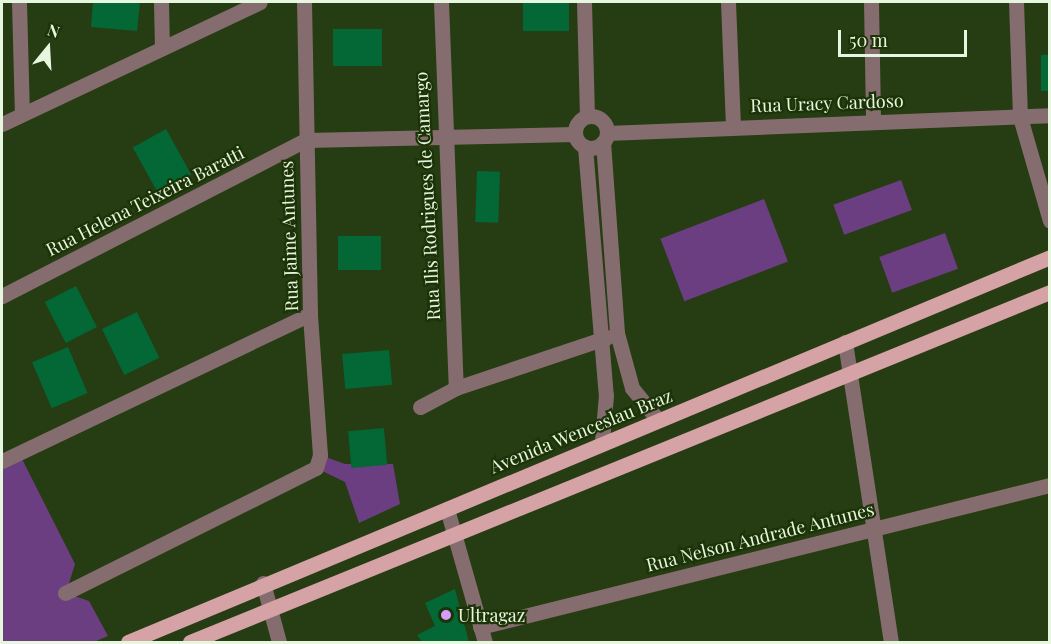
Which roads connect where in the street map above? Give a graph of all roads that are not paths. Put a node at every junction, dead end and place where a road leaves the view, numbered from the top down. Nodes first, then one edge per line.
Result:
1 (19, 2) edge
2 (161, 2) edge
3 (260, 2) edge
4 (304, 2) edge
5 (441, 2) edge
6 (584, 2) edge
7 (728, 2) edge
8 (872, 2) edge
9 (1016, 2) edge
10 (162, 48) junction
11 (21, 113) junction
12 (587, 116) junction
13 (1050, 116) edge
14 (1020, 117) junction
15 (873, 120) junction
16 (2, 124) edge
17 (733, 126) junction
18 (575, 134) junction
19 (442, 135) junction
20 (605, 137) junction
21 (306, 140) junction
22 (585, 147) junction
23 (1050, 221) edge
24 (1050, 257) edge
25 (1050, 292) edge
26 (2, 296) edge
27 (310, 314) junction
28 (617, 333) junction
29 (599, 340) junction
30 (846, 342) junction
31 (851, 373) junction
32 (456, 388) junction
33 (420, 407) dead end
34 (658, 420) junction
35 (602, 441) junction
36 (2, 461) edge
37 (1050, 484) edge
38 (447, 508) junction
39 (873, 529) junction
40 (455, 531) junction
41 (263, 583) junction
42 (65, 593) dead end
43 (269, 609) junction
44 (480, 627) junction
45 (128, 642) edge
46 (190, 642) edge
47 (279, 642) edge
48 (485, 642) edge
49 (891, 642) edge

1 - 11 street
2 - 10 street
3 - 10 street
4 - 21 street, Rua Jaime Antunes
5 - 19 street, Rua Ilis Rodrigues de Camargo
6 - 12 street
7 - 17 street
8 - 15 street
9 - 14 street
10 - 11 street
11 - 16 street
12 - 18 street
12 - 20 street
13 - 14 street, Rua Uracy Cardoso
14 - 15 street, Rua Uracy Cardoso
14 - 23 street
15 - 17 street, Rua Uracy Cardoso
17 - 20 street, Rua Uracy Cardoso
18 - 19 street
18 - 22 street
19 - 21 street
19 - 32 street, Rua Ilis Rodrigues de Camargo
20 - 22 street, Rua Uracy Cardoso
20 - 28 street
21 - 26 street, Rua Helena Teixeira Baratti
21 - 27 street, Rua Jaime Antunes
22 - 29 street
24 - 30 main road, Avenida Wenceslau Braz
25 - 31 main road
27 - 36 street
27 - 42 street, Rua Jaime Antunes
28 - 29 street
28 - 34 street
29 - 32 street
29 - 35 street
30 - 31 street
30 - 34 main road, Avenida Wenceslau Braz
31 - 39 street
31 - 40 main road
32 - 33 street
34 - 35 main road, Avenida Wenceslau Braz
35 - 38 main road, Avenida Wenceslau Braz
37 - 39 street, Rua Nelson Andrade Antunes
38 - 40 street
38 - 41 main road, Avenida Wenceslau Braz
39 - 44 street, Rua Nelson Andrade Antunes
39 - 49 street
40 - 43 main road
40 - 44 street
41 - 43 street
41 - 45 main road, Avenida Wenceslau Braz
43 - 46 main road
43 - 47 street
44 - 48 street

